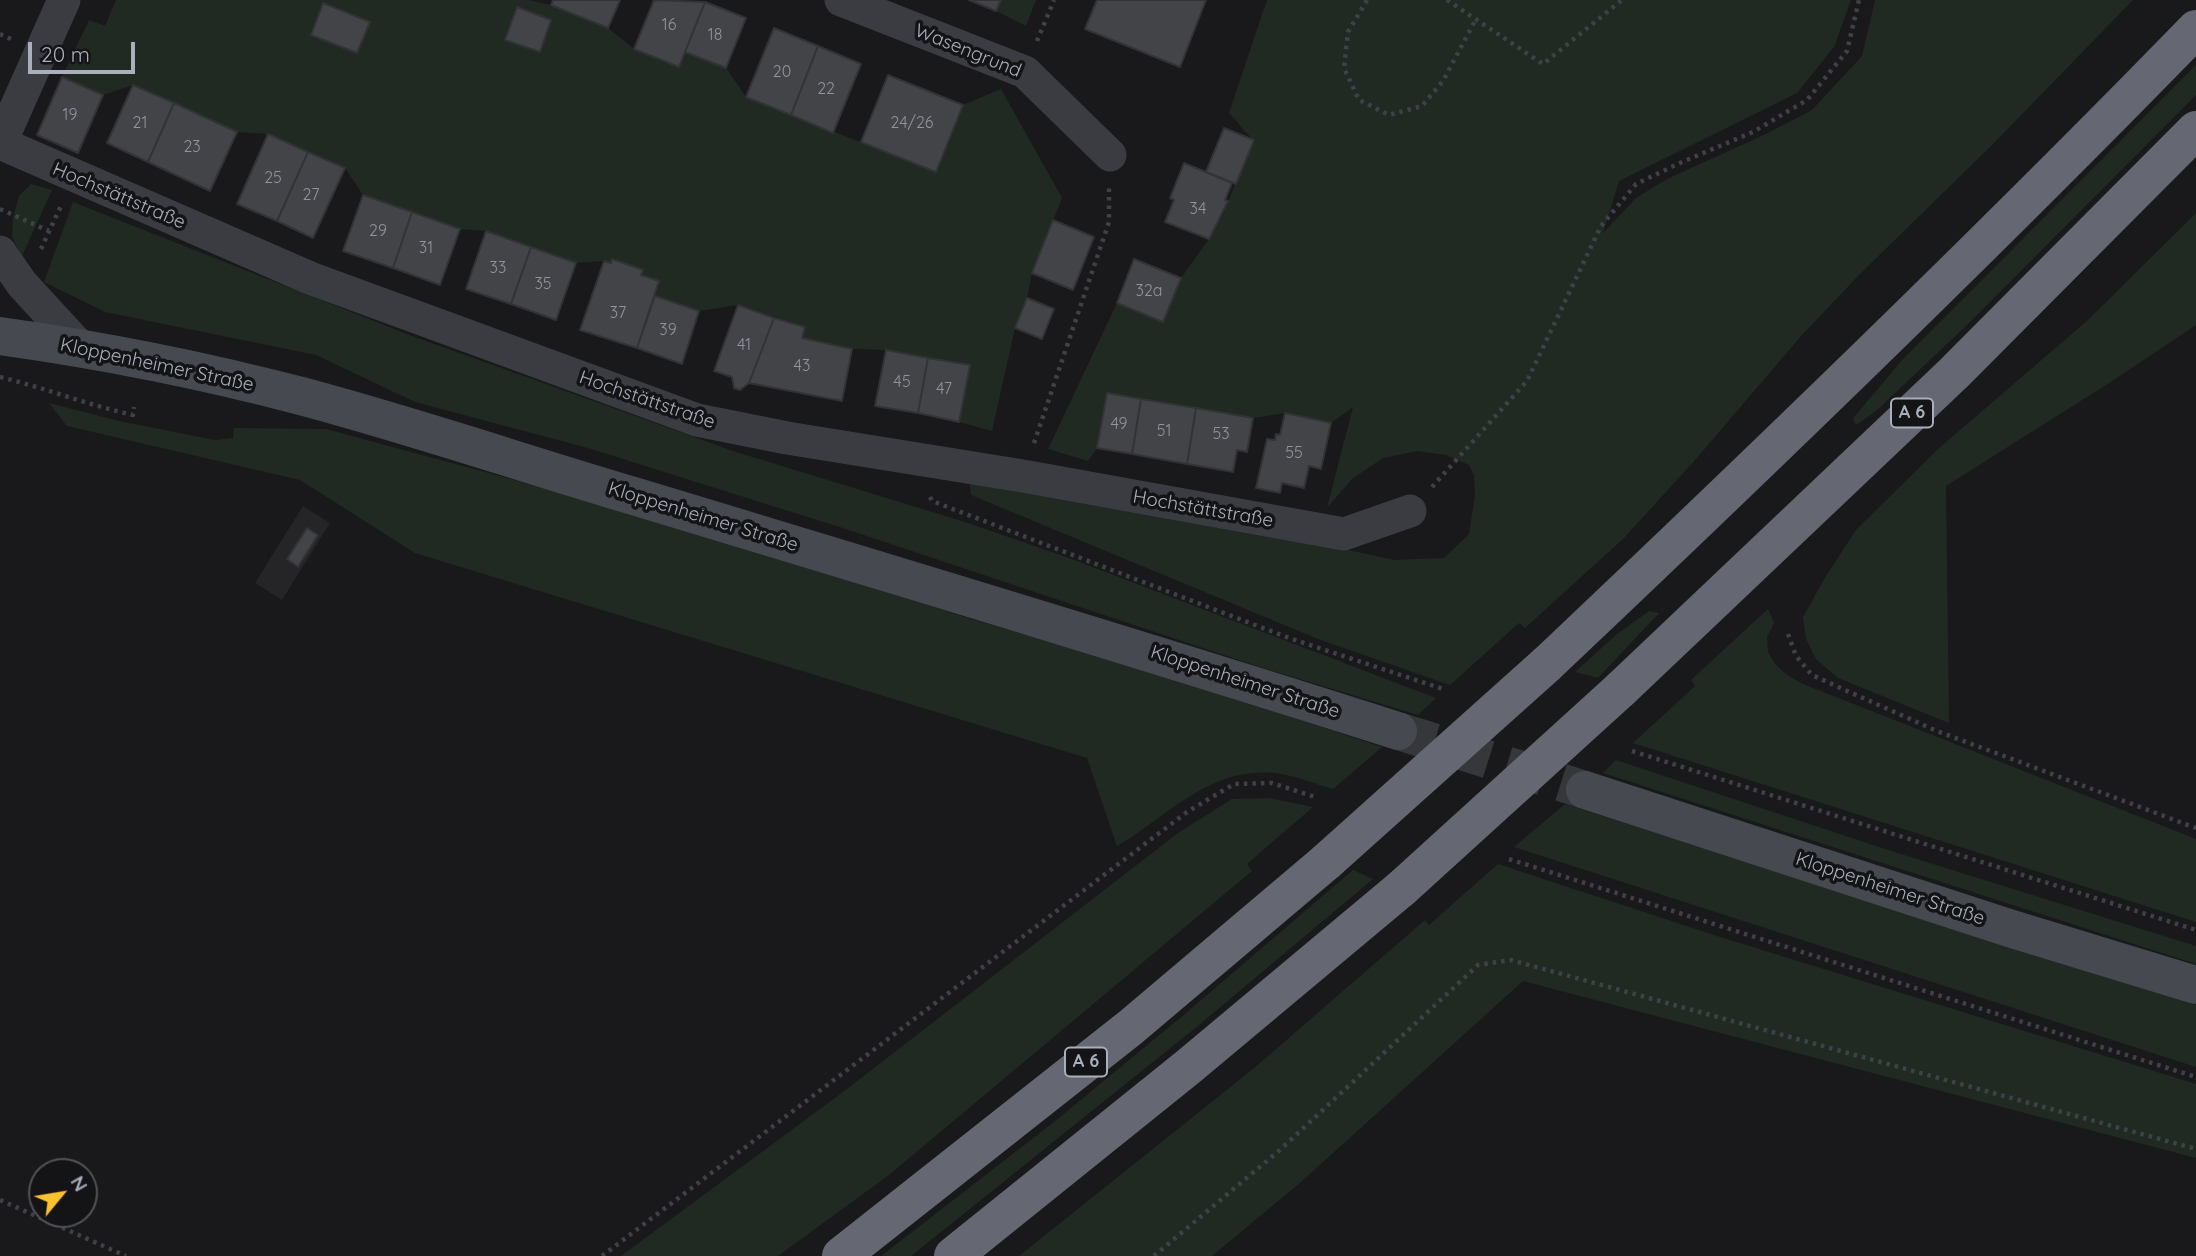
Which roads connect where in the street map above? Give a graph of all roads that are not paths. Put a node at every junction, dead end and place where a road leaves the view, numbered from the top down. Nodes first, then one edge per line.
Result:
1 (64, 0) edge
2 (841, 0) edge
3 (2196, 29) edge
4 (2196, 130) edge
5 (0, 144) edge
6 (1110, 155) road end
7 (0, 252) edge
8 (0, 336) edge
9 (81, 348) junction
10 (1410, 511) road end
11 (1398, 731) tunnel mouth
12 (1585, 790) tunnel mouth
13 (2196, 985) edge
14 (841, 1256) edge
15 (953, 1256) edge

1 - 5 street
2 - 6 street, Wasengrund
3 - 14 highway, A 6, bridge
4 - 15 highway, A 6, bridge
5 - 10 street, Hochstättstraße
7 - 9 street
8 - 9 main road, Kloppenheimer Straße
9 - 11 main road, Kloppenheimer Straße
12 - 13 main road, Kloppenheimer Straße

